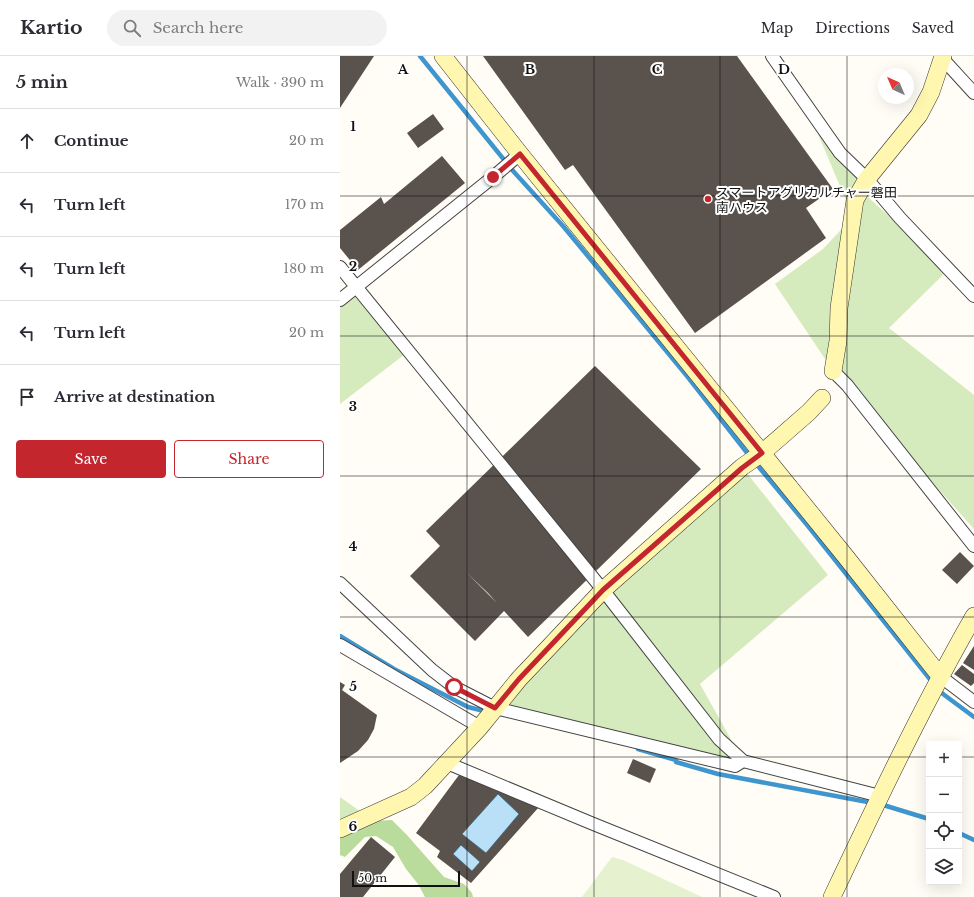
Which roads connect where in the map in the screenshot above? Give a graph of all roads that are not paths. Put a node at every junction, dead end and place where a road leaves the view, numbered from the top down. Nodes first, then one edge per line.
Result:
1 (443, 56) edge
2 (772, 56) edge
3 (942, 57) edge
4 (974, 93) edge
5 (520, 154) junction
6 (867, 179) junction
7 (340, 267) edge
8 (357, 287) junction
9 (974, 296) edge
10 (340, 300) edge
11 (833, 371) joint
12 (822, 398) dead end
13 (761, 454) junction
14 (974, 546) edge
15 (340, 583) edge
16 (603, 590) junction
17 (974, 616) edge
18 (340, 645) edge
19 (940, 676) junction
20 (974, 702) edge
21 (495, 708) junction
22 (480, 727) junction
23 (743, 761) junction
24 (447, 763) junction
25 (876, 803) junction
26 (340, 829) edge
27 (774, 897) edge
28 (832, 897) edge

1 - 5 street
2 - 6 street
3 - 4 street
3 - 6 street
5 - 8 street
5 - 13 street
6 - 9 street
6 - 11 street
7 - 8 street
8 - 10 street
8 - 16 street
11 - 14 street
12 - 13 street
13 - 16 street
13 - 19 street
15 - 21 street
16 - 21 street
16 - 23 street
17 - 19 street
18 - 22 street
19 - 20 street
19 - 25 street
21 - 22 street
21 - 23 street
22 - 24 street
23 - 25 street
24 - 26 street
24 - 27 street
25 - 28 street

